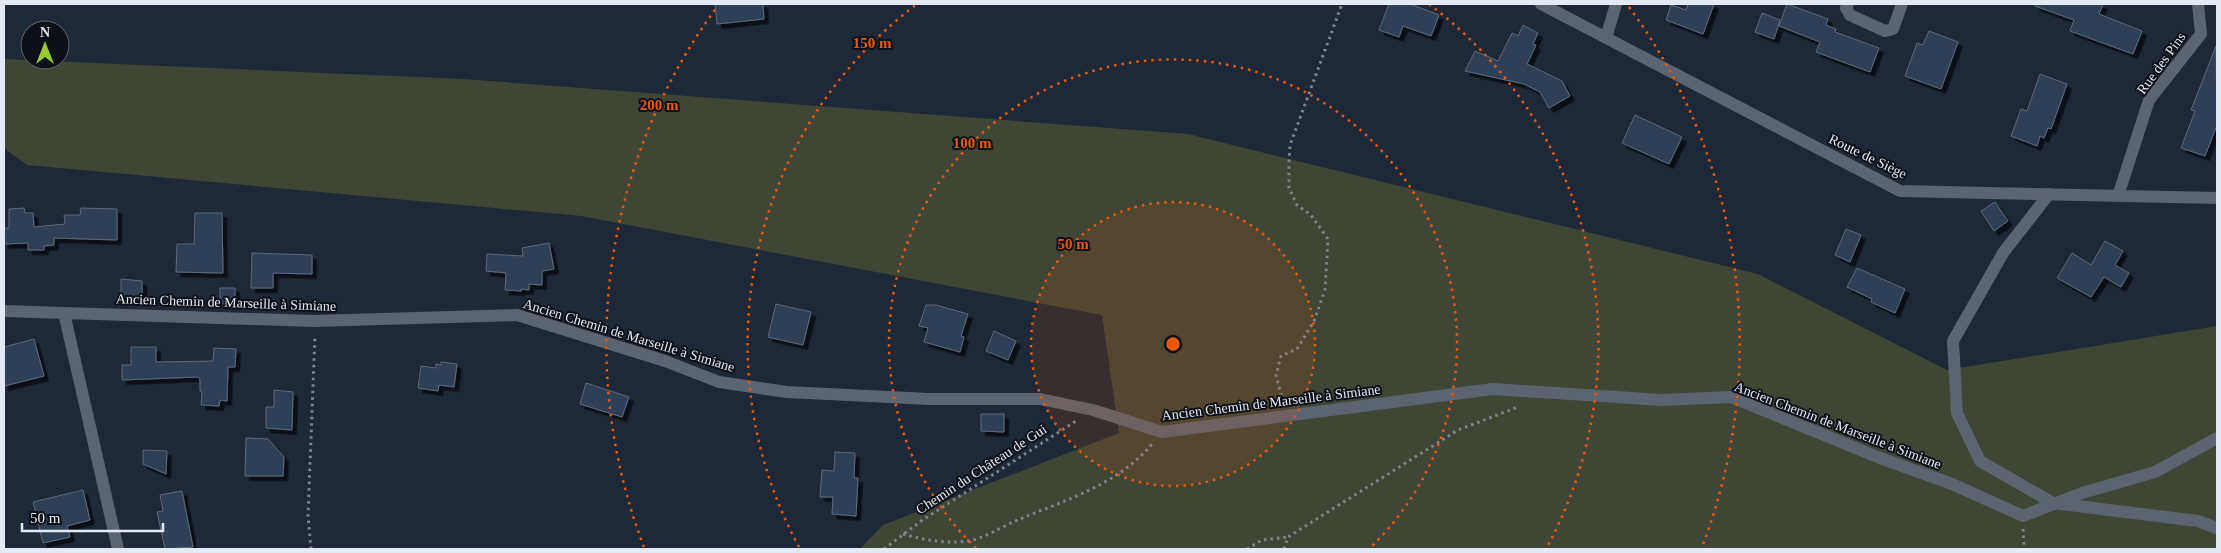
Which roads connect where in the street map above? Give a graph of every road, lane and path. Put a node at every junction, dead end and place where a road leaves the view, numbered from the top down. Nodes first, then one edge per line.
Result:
1 (1342, 4) edge
2 (1541, 4) edge
3 (1616, 4) edge
4 (1848, 4) edge
5 (1902, 4) edge
6 (2198, 4) edge
7 (1606, 38) junction
8 (2049, 194) junction
9 (2118, 196) junction
10 (2217, 198) edge
11 (4, 311) edge
12 (64, 313) junction
13 (314, 321) junction
14 (1520, 406) dead end
15 (1093, 410) junction
16 (1286, 417) junction
17 (1162, 432) junction
18 (2217, 438) edge
19 (2053, 503) junction
20 (2217, 528) edge
21 (903, 534) junction
22 (1288, 537) junction
23 (118, 549) edge
24 (311, 549) edge
25 (884, 549) edge
26 (1247, 549) edge
27 (1284, 549) edge

1 - 16 path
2 - 7 street, Route de Siège
3 - 7 street
4 - 5 street
6 - 9 street, Rue des Pins
7 - 8 street, Route de Siège
8 - 9 street, Route de Siège
8 - 19 street
9 - 10 street, Route de Siège
11 - 12 street, Ancien Chemin de Marseille à Simiane
12 - 13 street, Ancien Chemin de Marseille à Simiane
12 - 23 street
13 - 15 street, Ancien Chemin de Marseille à Simiane
13 - 24 path
14 - 22 path
15 - 17 street, Ancien Chemin de Marseille à Simiane
15 - 21 path, Chemin du Château de Gui
16 - 17 street, Ancien Chemin de Marseille à Simiane
16 - 19 street, Ancien Chemin de Marseille à Simiane
17 - 21 path
18 - 19 street, Ancien Chemin de Marseille à Simiane
19 - 20 street
21 - 25 path, Chemin du Château de Gui
22 - 26 path
22 - 27 path

